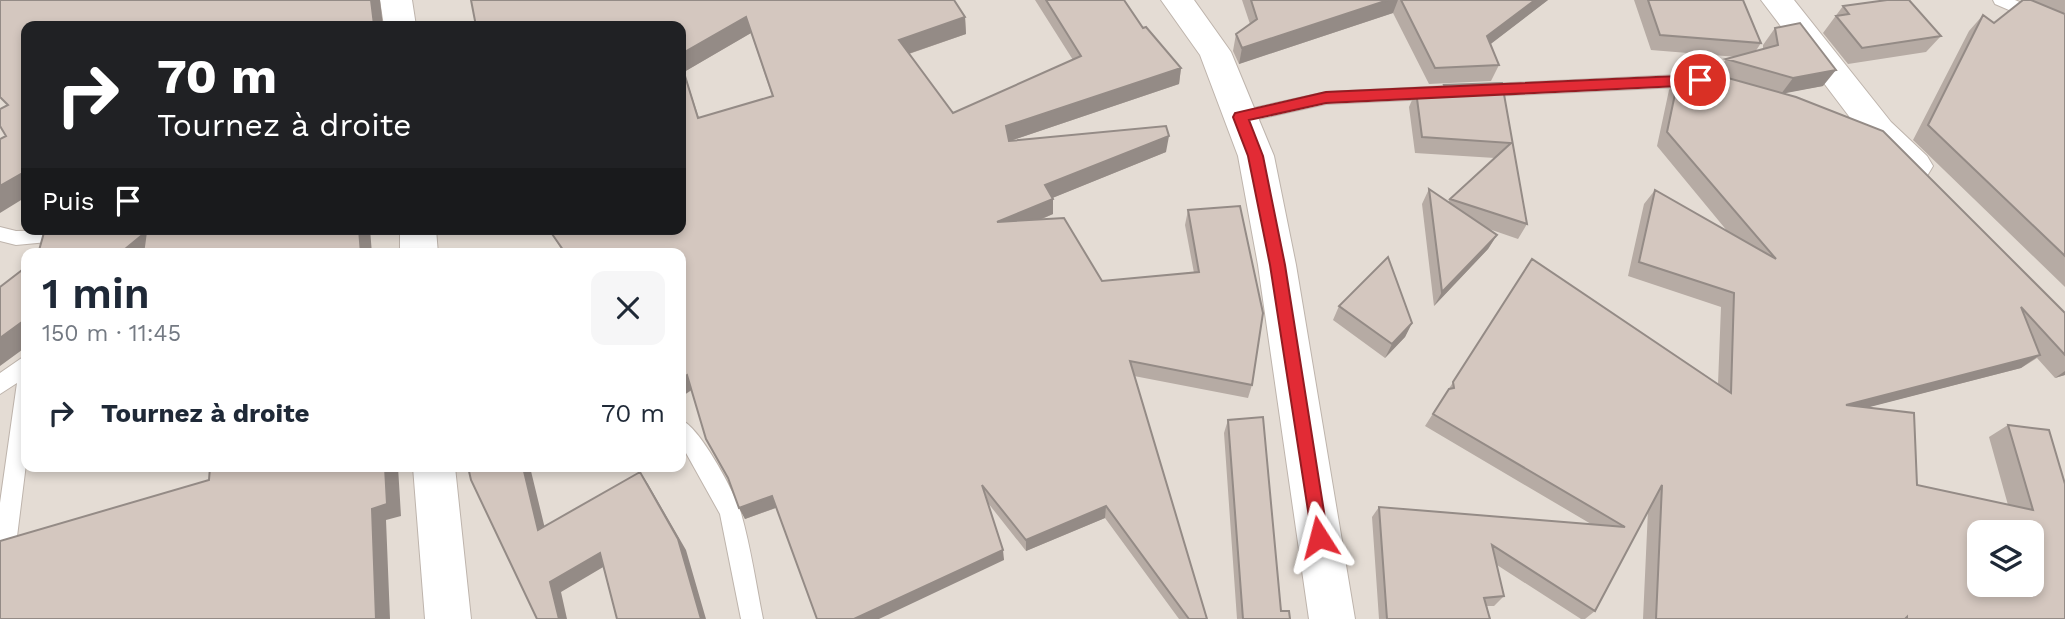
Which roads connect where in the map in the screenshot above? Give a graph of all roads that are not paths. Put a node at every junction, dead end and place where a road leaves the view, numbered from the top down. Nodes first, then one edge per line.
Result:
1 (396, 0) edge
2 (1177, 0) edge
3 (1777, 0) edge
4 (2001, 0) edge
5 (399, 21) edge
6 (2065, 28) edge
7 (1712, 83) edge
8 (1240, 117) junction
9 (1938, 189) edge
10 (0, 234) edge
11 (40, 235) edge
12 (21, 368) edge
13 (0, 385) edge
14 (21, 424) edge
15 (686, 435) edge
16 (434, 472) edge
17 (0, 586) edge
18 (448, 619) edge
19 (752, 619) edge
20 (1332, 619) edge

1 - 5 street
2 - 8 street
3 - 9 street
4 - 6 lane
7 - 8 lane
8 - 20 street
10 - 11 lane
12 - 13 lane
14 - 17 lane
15 - 19 lane
16 - 18 street

